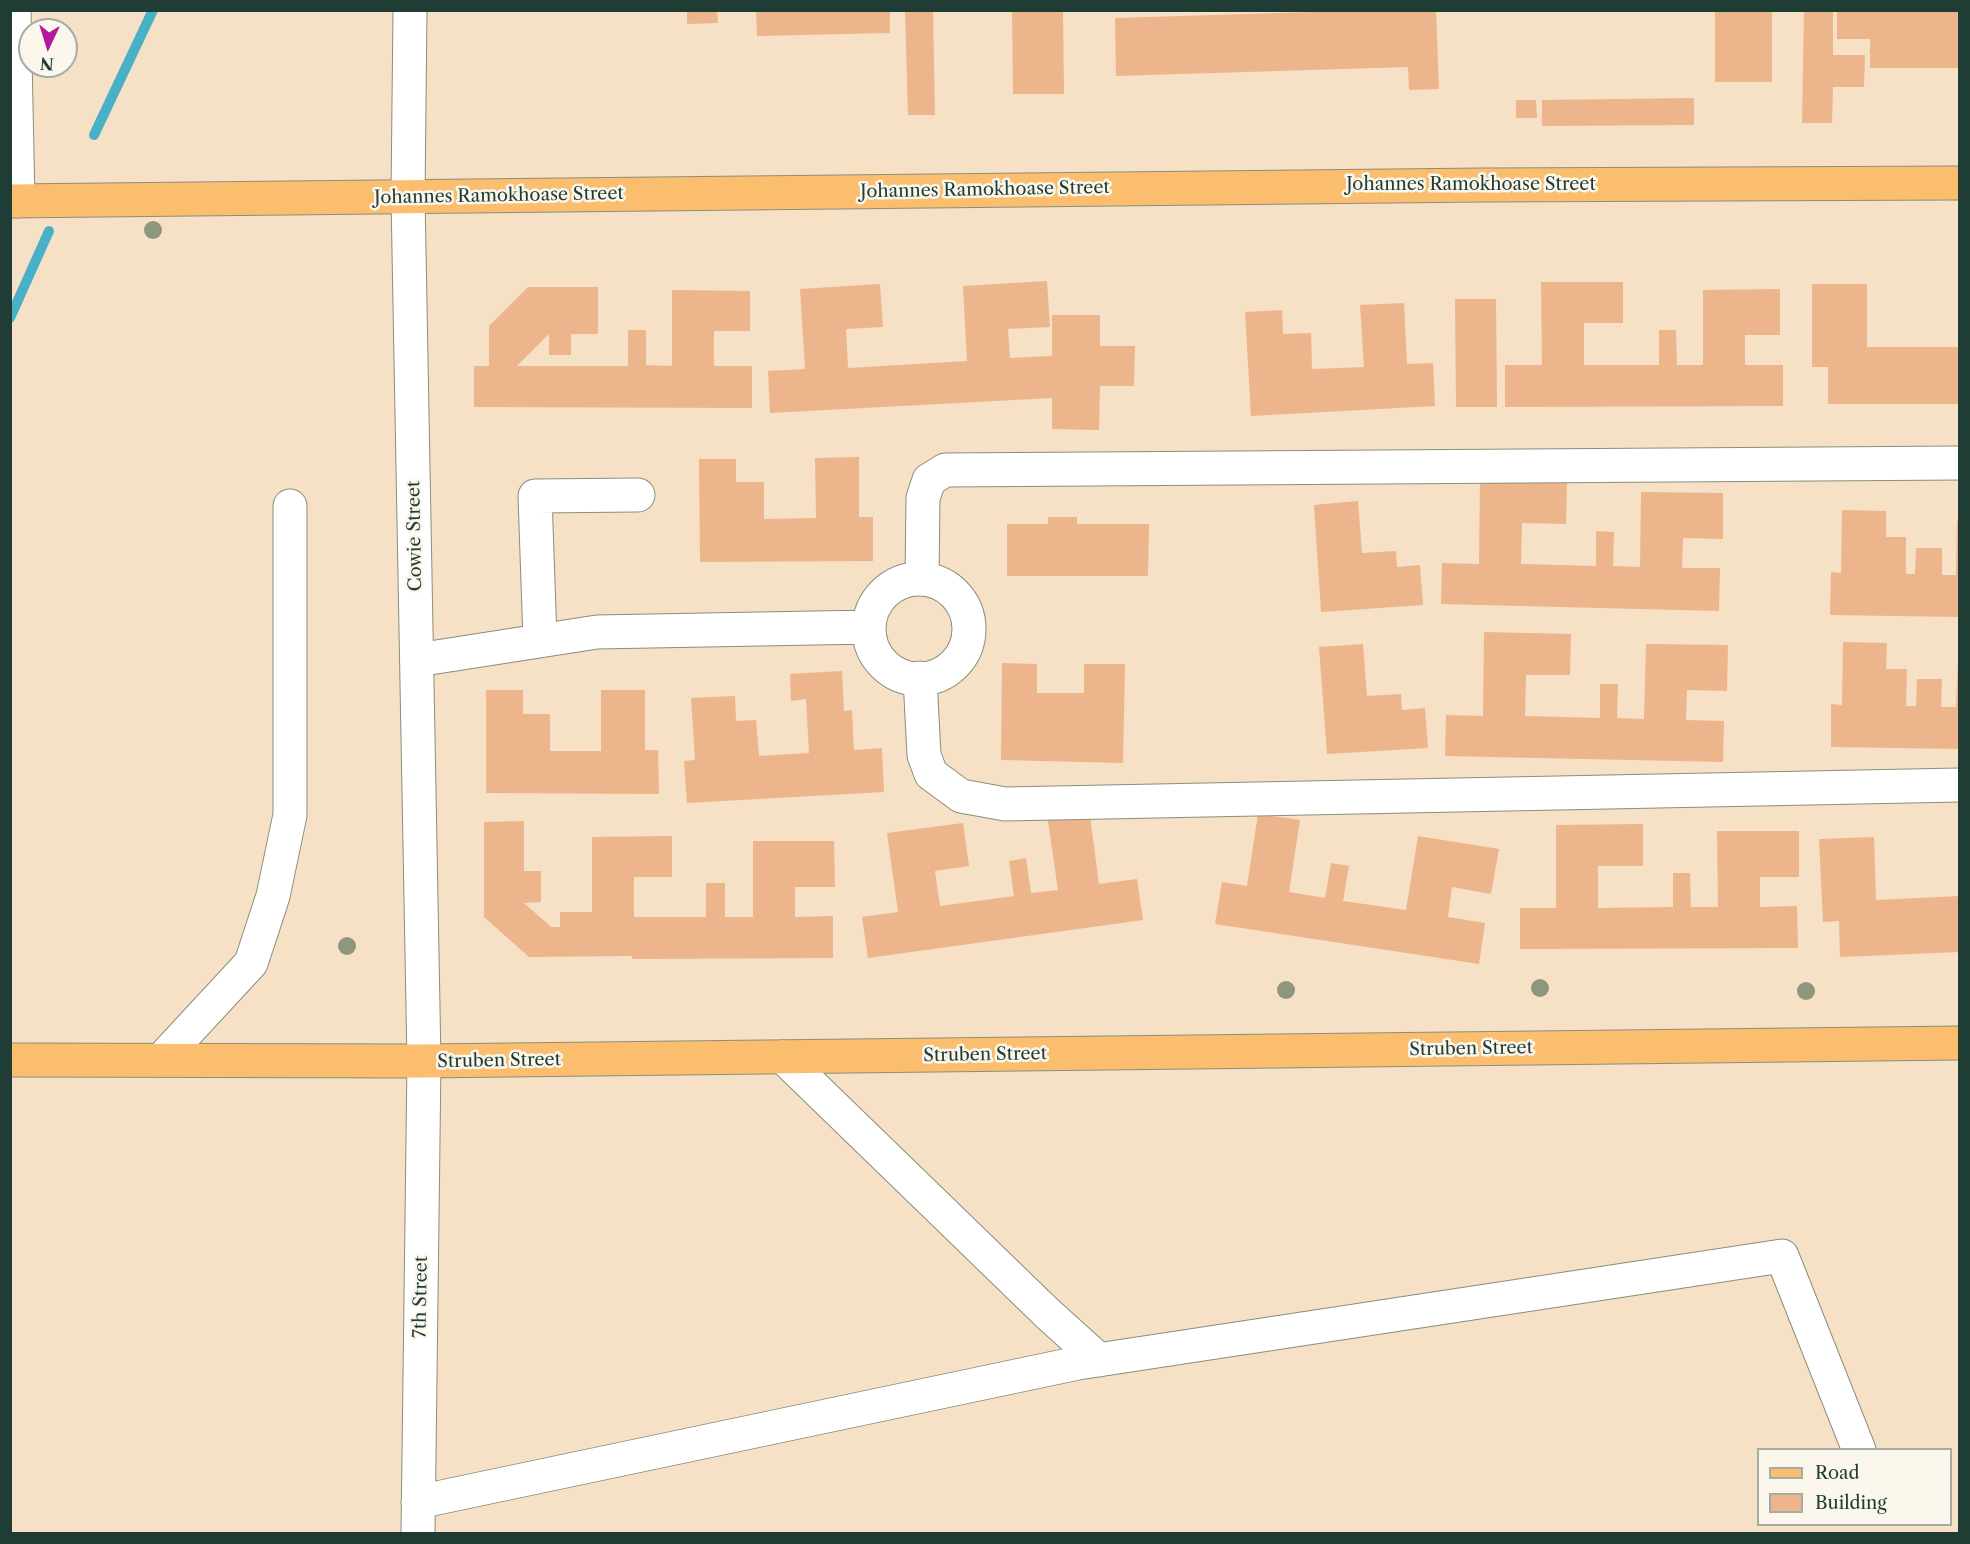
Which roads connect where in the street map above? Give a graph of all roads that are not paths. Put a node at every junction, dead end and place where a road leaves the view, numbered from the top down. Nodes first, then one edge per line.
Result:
1 (14, 10) edge
2 (410, 10) edge
3 (1959, 183) edge
4 (408, 197) junction
5 (14, 201) edge
6 (1959, 463) edge
7 (638, 495) dead end
8 (290, 506) dead end
9 (922, 579) junction
10 (869, 627) junction
11 (540, 640) junction
12 (417, 660) junction
13 (920, 678) junction
14 (1959, 785) edge
15 (1959, 1043) edge
16 (783, 1057) junction
17 (10, 1060) edge
18 (160, 1060) junction
19 (424, 1061) junction
20 (1099, 1360) junction
21 (1858, 1448) edge
22 (418, 1518) edge

1 - 5 street
2 - 4 street, Cowie Street
3 - 4 main road, Johannes Ramokhoase Street
4 - 5 main road, Johannes Ramokhoase Street
4 - 12 street, Cowie Street
6 - 9 street
7 - 11 street
8 - 18 street
9 - 10 street
9 - 13 street
10 - 11 street
10 - 13 street
11 - 12 street
12 - 19 street, Cowie Street
13 - 14 street
15 - 16 main road, Struben Street
16 - 19 main road, Struben Street
16 - 20 street
17 - 18 main road, Struben Street
18 - 19 main road, Struben Street
19 - 22 street, 7th Street
20 - 21 street
20 - 22 street

